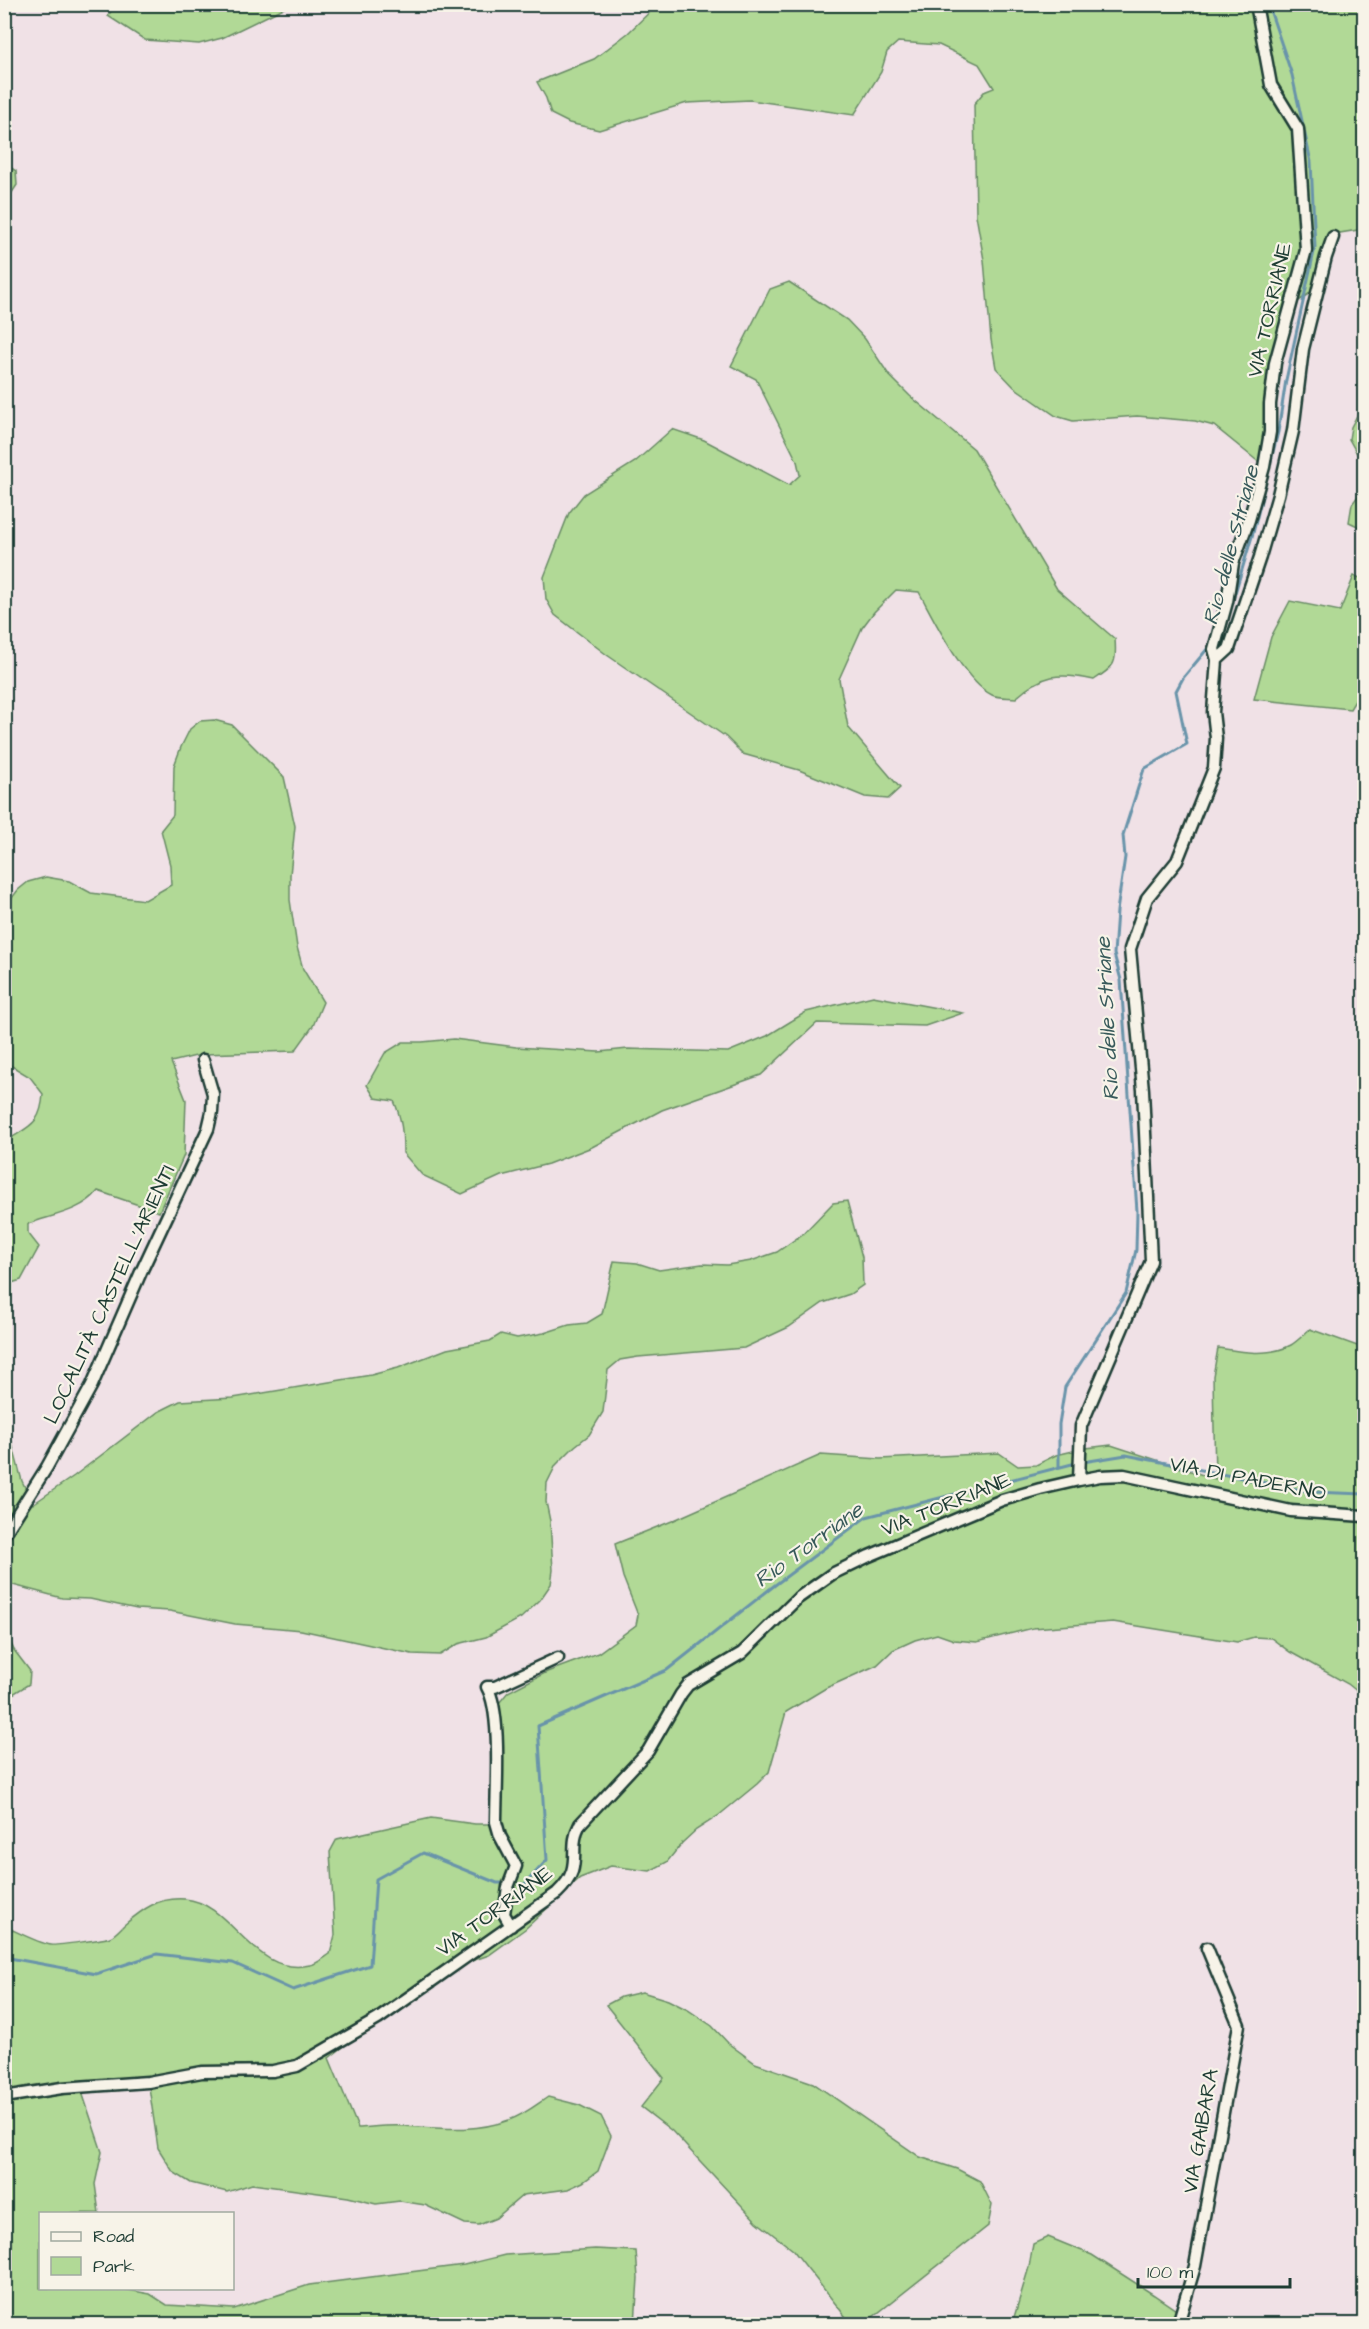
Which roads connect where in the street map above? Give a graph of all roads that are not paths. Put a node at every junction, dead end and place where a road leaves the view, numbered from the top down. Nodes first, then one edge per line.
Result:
1 (1256, 4) edge
2 (1333, 237) dead end
3 (1217, 660) junction
4 (203, 1060) dead end
5 (1079, 1475) junction
6 (1124, 1475) joint
7 (1365, 1516) edge
8 (4, 1535) edge
9 (4, 1655) edge
10 (558, 1658) dead end
11 (4, 1667) edge
12 (511, 1926) junction
13 (1207, 1948) dead end
14 (4, 2097) edge
15 (1178, 2325) edge

1 - 3 street, VIA TORRIANE
2 - 3 street, VIA TORRIANE
3 - 5 street, VIA TORRIANE
4 - 8 street, LOCALITÀ CASTELL'ARIENTI
5 - 6 street, VIA TORRIANE
5 - 12 street, VIA TORRIANE
6 - 7 street, VIA DI PADERNO
9 - 11 street
10 - 12 street
12 - 14 street, VIA TORRIANE
13 - 15 street, VIA GAIBARA

